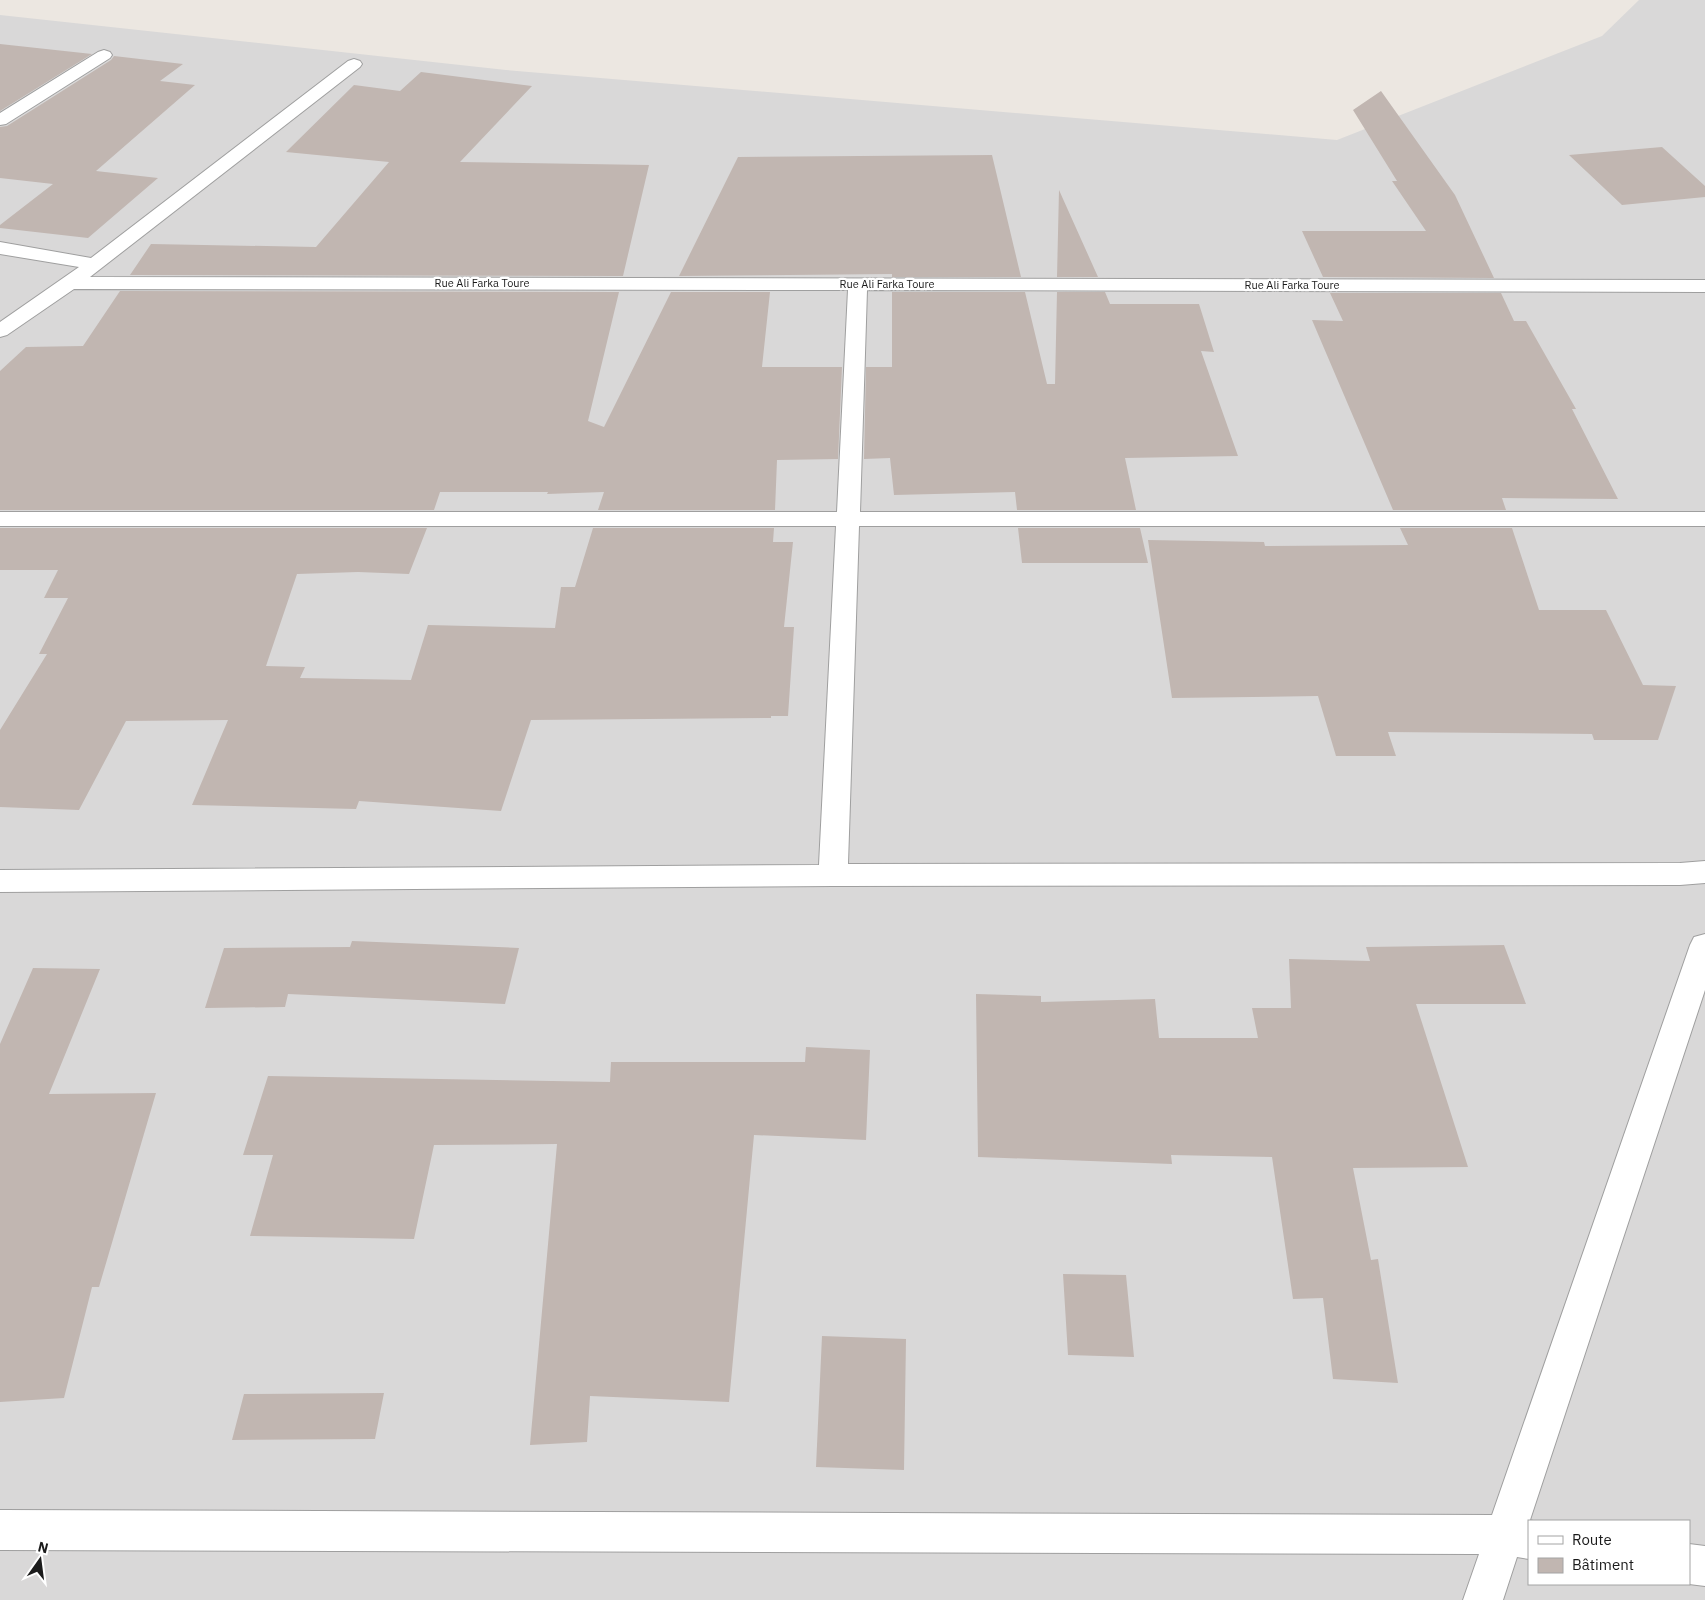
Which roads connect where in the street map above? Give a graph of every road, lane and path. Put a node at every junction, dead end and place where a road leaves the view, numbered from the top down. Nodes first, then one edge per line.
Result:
1 (104, 55) dead end
2 (354, 64) dead end
3 (0, 120) edge
4 (0, 248) edge
5 (94, 264) junction
6 (70, 283) junction
7 (858, 284) junction
8 (1705, 286) edge
9 (0, 331) edge
10 (848, 518) junction
11 (0, 519) edge
12 (1705, 519) edge
13 (1705, 872) edge
14 (833, 875) junction
15 (0, 881) edge
16 (1705, 945) edge
17 (0, 1530) edge
18 (1516, 1537) edge
19 (1690, 1564) edge
20 (1705, 1566) edge
21 (1483, 1600) edge

1 - 3 street
2 - 5 street
4 - 5 street
5 - 6 street
6 - 7 street, Rue Ali Farka Toure
6 - 9 street
7 - 8 street, Rue Ali Farka Toure
7 - 10 street
10 - 11 street
10 - 12 street
10 - 14 street
13 - 14 street
14 - 15 street
16 - 18 street
17 - 18 street
18 - 21 street
19 - 20 street

